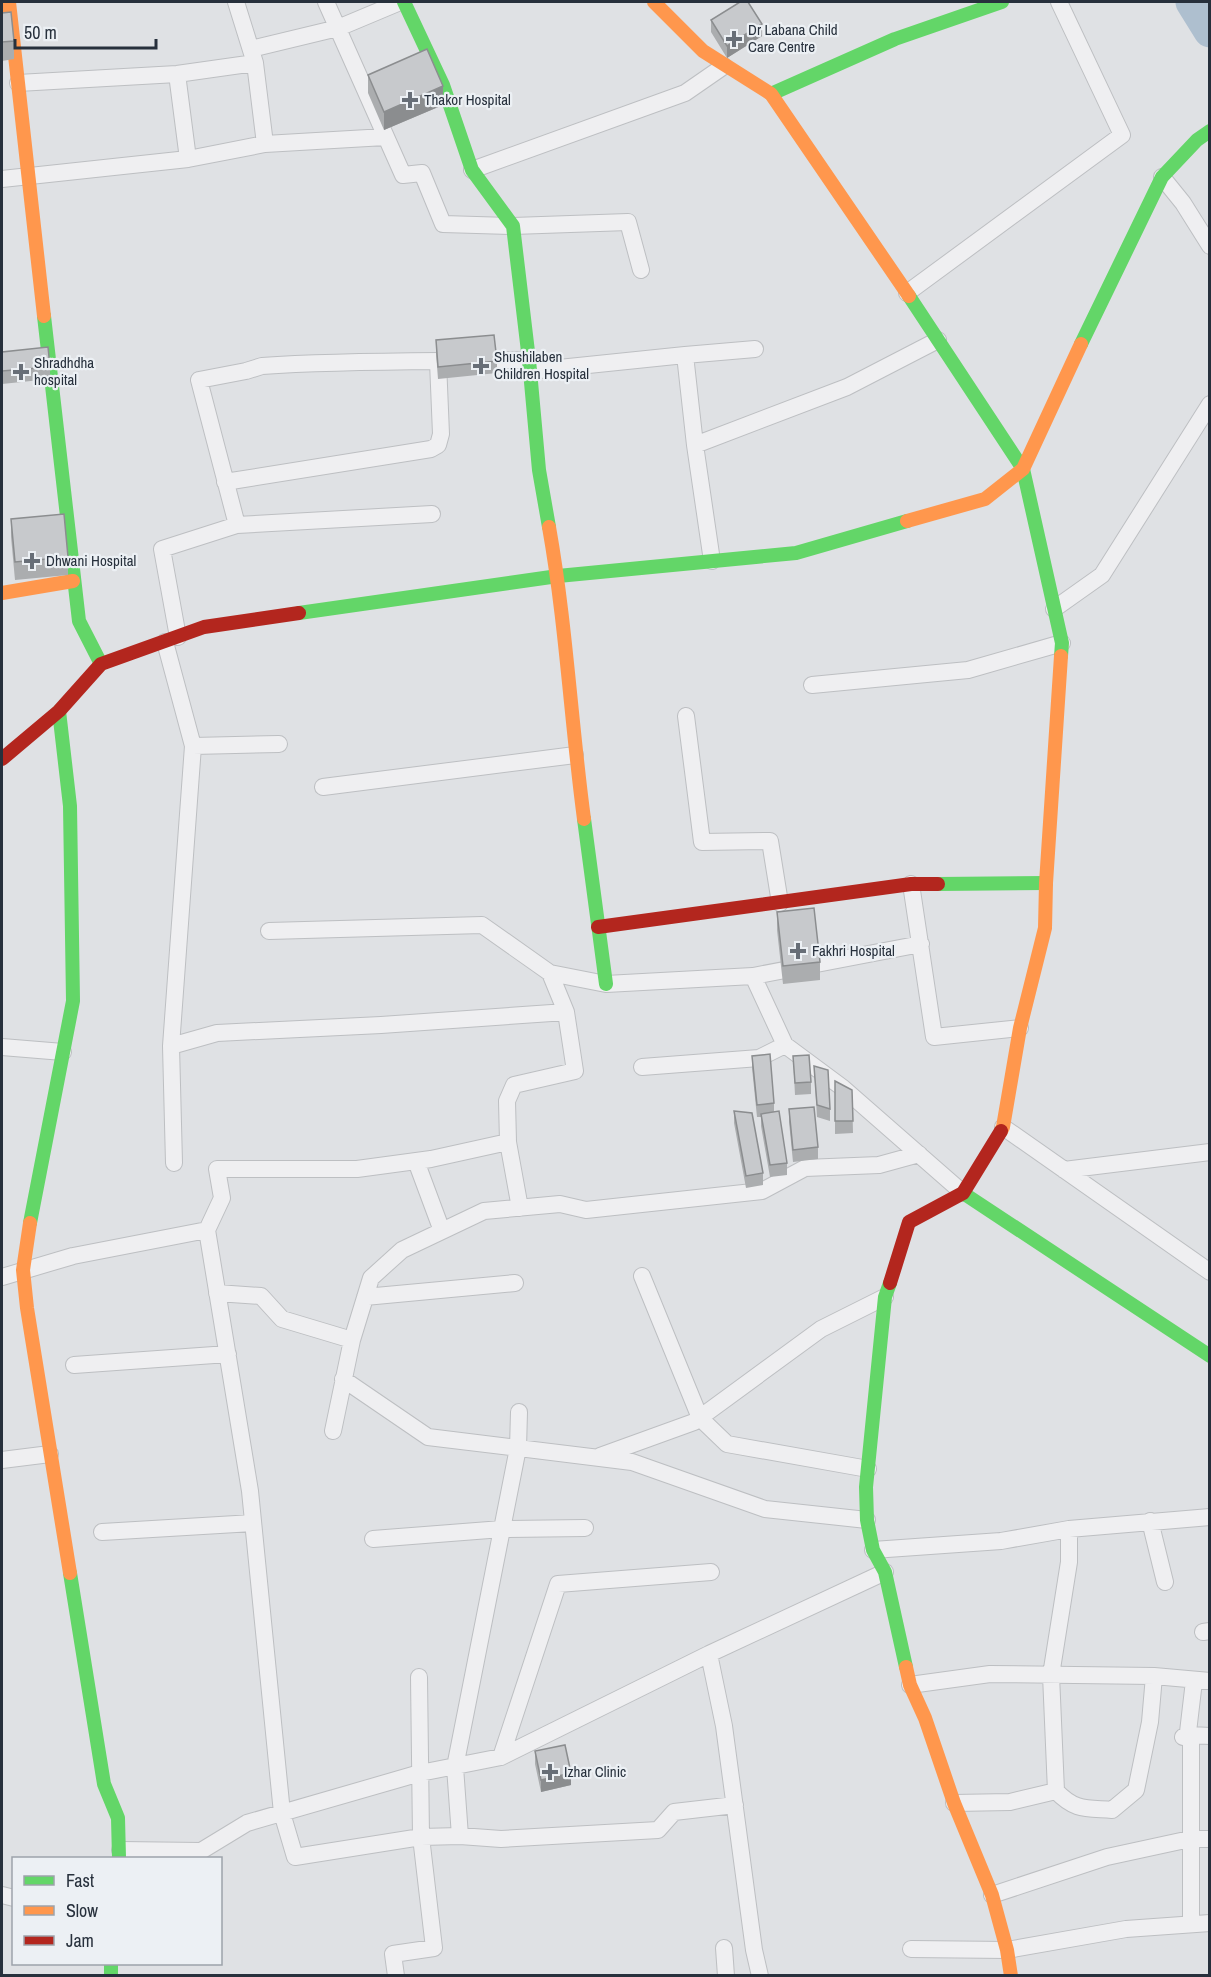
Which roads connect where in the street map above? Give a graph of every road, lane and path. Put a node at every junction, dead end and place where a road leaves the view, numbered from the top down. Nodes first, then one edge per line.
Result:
1 (9, 2) edge
2 (236, 2) edge
3 (327, 2) edge
4 (402, 2) edge
5 (654, 2) edge
6 (1002, 2) edge
7 (1059, 2) edge
8 (338, 28) junction
9 (253, 56) junction
10 (724, 66) junction
11 (177, 74) junction
12 (18, 83) junction
13 (771, 94) junction
14 (1209, 130) edge
15 (385, 137) junction
16 (265, 144) junction
17 (188, 159) junction
18 (472, 170) junction
19 (29, 177) junction
20 (1162, 177) junction
21 (2, 179) edge
22 (513, 226) junction
23 (1209, 246) edge
24 (641, 270) dead end
25 (908, 293) junction
26 (938, 339) junction
27 (755, 349) dead end
28 (685, 355) junction
29 (438, 362) junction
30 (529, 366) junction
31 (1209, 404) edge
32 (695, 445) junction
33 (1023, 469) junction
34 (225, 482) junction
35 (432, 514) dead end
36 (237, 525) junction
37 (712, 561) junction
38 (558, 576) junction
39 (73, 581) junction
40 (2, 593) edge
41 (1054, 609) junction
42 (171, 639) junction
43 (1062, 643) junction
44 (100, 664) junction
45 (812, 685) dead end
46 (59, 711) junction
47 (686, 716) dead end
48 (279, 744) dead end
49 (193, 746) junction
50 (575, 755) junction
51 (2, 759) edge
52 (323, 787) dead end
53 (1046, 883) junction
54 (911, 884) junction
55 (780, 903) junction
56 (598, 927) junction
57 (269, 931) dead end
58 (921, 944) junction
59 (550, 973) junction
60 (753, 976) junction
61 (606, 984) junction
62 (566, 1012) junction
63 (1020, 1028) junction
64 (785, 1045) junction
65 (171, 1046) junction
66 (2, 1047) edge
67 (63, 1052) junction
68 (642, 1067) dead end
69 (1003, 1127) junction
70 (508, 1142) junction
71 (1209, 1152) edge
72 (918, 1154) junction
73 (416, 1161) junction
74 (174, 1163) dead end
75 (1064, 1170) junction
76 (963, 1193) junction
77 (520, 1208) junction
78 (207, 1230) junction
79 (442, 1231) junction
80 (1207, 1269) edge
81 (23, 1270) junction
82 (642, 1276) dead end
83 (2, 1277) edge
84 (515, 1283) dead end
85 (217, 1293) junction
86 (365, 1297) junction
87 (885, 1297) junction
88 (352, 1340) junction
89 (228, 1354) junction
90 (1209, 1356) edge
91 (74, 1365) dead end
92 (343, 1379) junction
93 (519, 1412) dead end
94 (700, 1418) junction
95 (333, 1431) dead end
96 (518, 1448) junction
97 (50, 1454) junction
98 (595, 1457) junction
99 (2, 1460) edge
100 (868, 1469) junction
101 (1209, 1517) edge
102 (867, 1520) junction
103 (1150, 1521) junction
104 (253, 1523) junction
105 (585, 1528) dead end
106 (502, 1529) junction
107 (1069, 1529) junction
108 (102, 1532) dead end
109 (373, 1539) dead end
110 (873, 1550) junction
111 (711, 1572) dead end
112 (885, 1572) junction
113 (1165, 1582) dead end
114 (709, 1654) junction
115 (1051, 1675) junction
116 (1154, 1676) junction
117 (419, 1677) dead end
118 (1202, 1681) edge
119 (910, 1685) junction
120 (1187, 1736) junction
121 (1209, 1736) edge
122 (501, 1757) junction
123 (455, 1767) junction
124 (420, 1773) junction
125 (1056, 1791) junction
126 (954, 1803) junction
127 (735, 1805) junction
128 (282, 1813) junction
129 (460, 1836) junction
130 (421, 1837) junction
131 (1190, 1839) junction
132 (1209, 1839) edge
133 (120, 1854) edge
134 (992, 1895) junction
135 (1191, 1923) junction
136 (1209, 1923) edge
137 (724, 1948) dead end
138 (911, 1949) dead end
139 (1007, 1950) junction
140 (396, 1976) edge
141 (726, 1976) edge
142 (760, 1976) edge
143 (1011, 1976) edge

1 - 12 street
2 - 9 street
3 - 8 street
4 - 8 street
4 - 18 street
5 - 10 street
6 - 13 street
7 - 25 street
8 - 9 street
8 - 15 street
9 - 11 street
9 - 16 street
10 - 13 street
10 - 18 street
11 - 12 street
11 - 17 street
12 - 19 street
13 - 25 street
14 - 20 street
15 - 16 street
15 - 22 street
16 - 17 street
17 - 19 street
18 - 22 street
19 - 21 street
19 - 39 street
20 - 23 street
20 - 33 street
22 - 24 street
22 - 30 street
25 - 26 street
26 - 32 street
26 - 33 street
27 - 28 street
28 - 30 street
28 - 32 street
29 - 30 street
29 - 34 street
29 - 34 street
30 - 38 street
31 - 41 street
32 - 37 street
33 - 37 street
33 - 41 street
34 - 36 street
35 - 36 street
36 - 42 street
37 - 38 street
38 - 42 street
38 - 50 street
39 - 40 street
39 - 44 street
41 - 43 street
42 - 44 street
42 - 49 street
43 - 45 street
43 - 53 street
44 - 46 street
46 - 51 street
46 - 67 street
47 - 55 street
48 - 49 street
49 - 65 street
50 - 52 street
50 - 56 street
53 - 54 street
53 - 63 street
54 - 55 street
54 - 58 street
55 - 56 street
56 - 61 street
57 - 59 street
58 - 60 street
58 - 63 street
59 - 61 street
59 - 62 street
60 - 61 street
60 - 64 street
62 - 65 street
62 - 70 street
63 - 69 street
64 - 68 street
64 - 72 street
65 - 74 street
66 - 67 street
67 - 81 street
69 - 75 street
69 - 76 street
70 - 73 street
70 - 77 street
71 - 75 street
72 - 76 street
72 - 77 street
73 - 78 street
73 - 79 street
75 - 80 street
76 - 87 street
76 - 90 street
77 - 79 street
78 - 81 street
78 - 85 street
79 - 86 street
81 - 83 street
81 - 97 street
82 - 94 street
84 - 86 street
85 - 88 street
85 - 89 street
86 - 88 street
87 - 94 street
87 - 100 street
88 - 92 street
89 - 91 street
89 - 104 street
92 - 95 street
92 - 96 street
93 - 96 street
94 - 98 street
94 - 100 street
96 - 98 street
96 - 106 street
97 - 99 street
97 - 133 street
98 - 102 street
100 - 102 street
101 - 103 street
102 - 110 street
103 - 107 street
103 - 113 street
104 - 108 street
104 - 128 street
105 - 106 street
106 - 109 street
106 - 123 street
107 - 110 street
107 - 115 street
110 - 112 street
111 - 122 street
112 - 114 street
112 - 119 street
114 - 122 street
114 - 127 street
115 - 116 street
115 - 119 street
115 - 125 street
116 - 118 street
116 - 125 street
117 - 124 street
118 - 120 street
119 - 126 street
120 - 121 street
120 - 131 street
122 - 123 street
123 - 124 street
123 - 129 street
124 - 128 street
124 - 130 street
125 - 126 street
126 - 134 street
127 - 129 street
127 - 142 street
128 - 130 street
128 - 133 street
129 - 130 street
130 - 140 street
131 - 132 street
131 - 134 street
131 - 135 street
134 - 139 street
135 - 136 street
135 - 139 street
137 - 141 street
138 - 139 street
139 - 143 street

